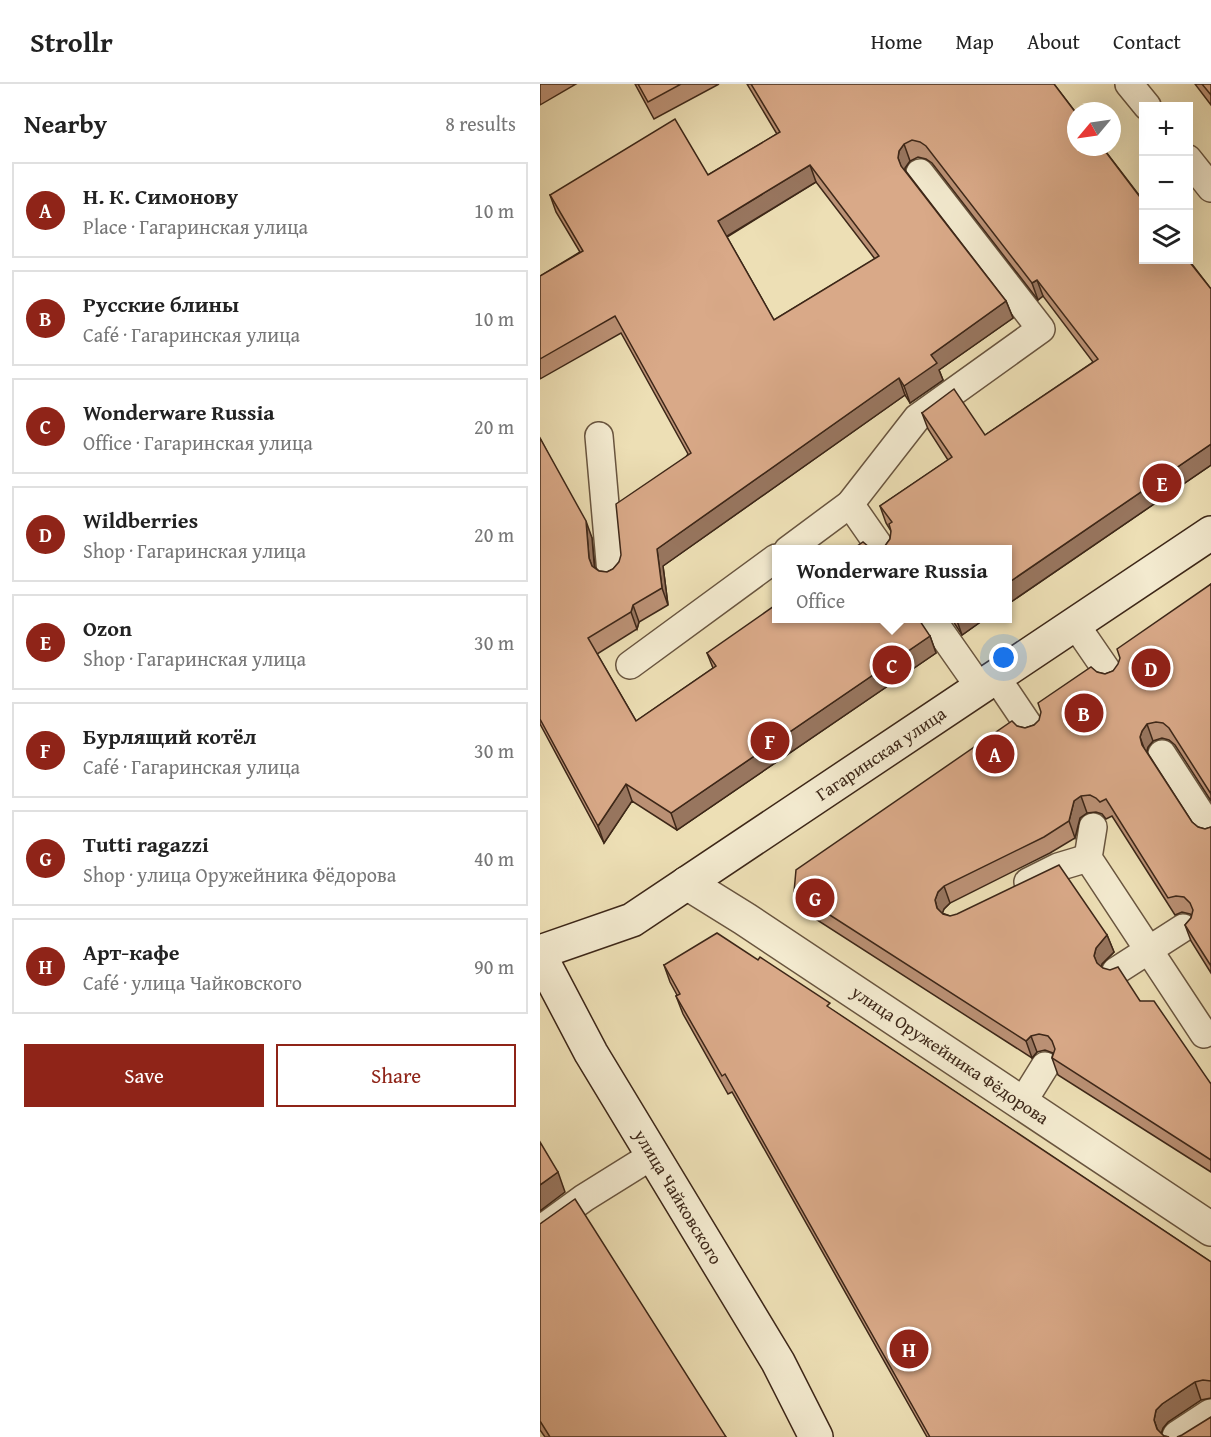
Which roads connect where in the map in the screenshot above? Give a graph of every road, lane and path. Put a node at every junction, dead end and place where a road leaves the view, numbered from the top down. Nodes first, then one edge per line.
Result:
1 (1129, 84) edge
2 (1144, 102) edge
3 (1193, 165) edge
4 (920, 173) edge
5 (1211, 188) edge
6 (599, 436) dead end
7 (850, 504) junction
8 (1211, 533) edge
9 (794, 545) edge
10 (879, 545) edge
11 (772, 562) edge
12 (611, 573) edge
13 (935, 623) edge
14 (1075, 624) junction
15 (630, 665) dead end
16 (1110, 675) edge
17 (988, 683) junction
18 (1031, 729) edge
19 (1162, 754) dead end
20 (1093, 827) edge
21 (1211, 830) edge
22 (1088, 858) junction
23 (687, 883) junction
24 (1008, 892) edge
25 (1183, 928) dead end
26 (1148, 950) junction
27 (540, 954) edge
28 (1116, 971) edge
29 (1204, 1034) dead end
30 (1044, 1066) dead end
31 (1022, 1103) junction
32 (652, 1155) junction
33 (1211, 1228) edge
34 (540, 1230) edge
35 (1211, 1416) edge
36 (816, 1437) edge
37 (1179, 1437) edge

1 - 2 lane
3 - 5 lane
4 - 7 lane
6 - 12 lane
7 - 9 lane
7 - 10 lane
8 - 14 street, Гагаринская улица
11 - 15 lane
13 - 17 lane
14 - 16 lane
14 - 17 street, Гагаринская улица
17 - 18 lane
17 - 23 street, Гагаринская улица
19 - 21 lane
20 - 22 lane
22 - 24 lane
22 - 26 lane
23 - 27 street, Гагаринская улица
23 - 31 street, улица Оружейника Фёдорова
25 - 26 lane
26 - 28 lane
26 - 29 lane
27 - 32 street, улица Чайковского
30 - 31 lane
31 - 33 street, улица Оружейника Фёдорова
32 - 34 lane
32 - 36 street, улица Чайковского
35 - 37 street

